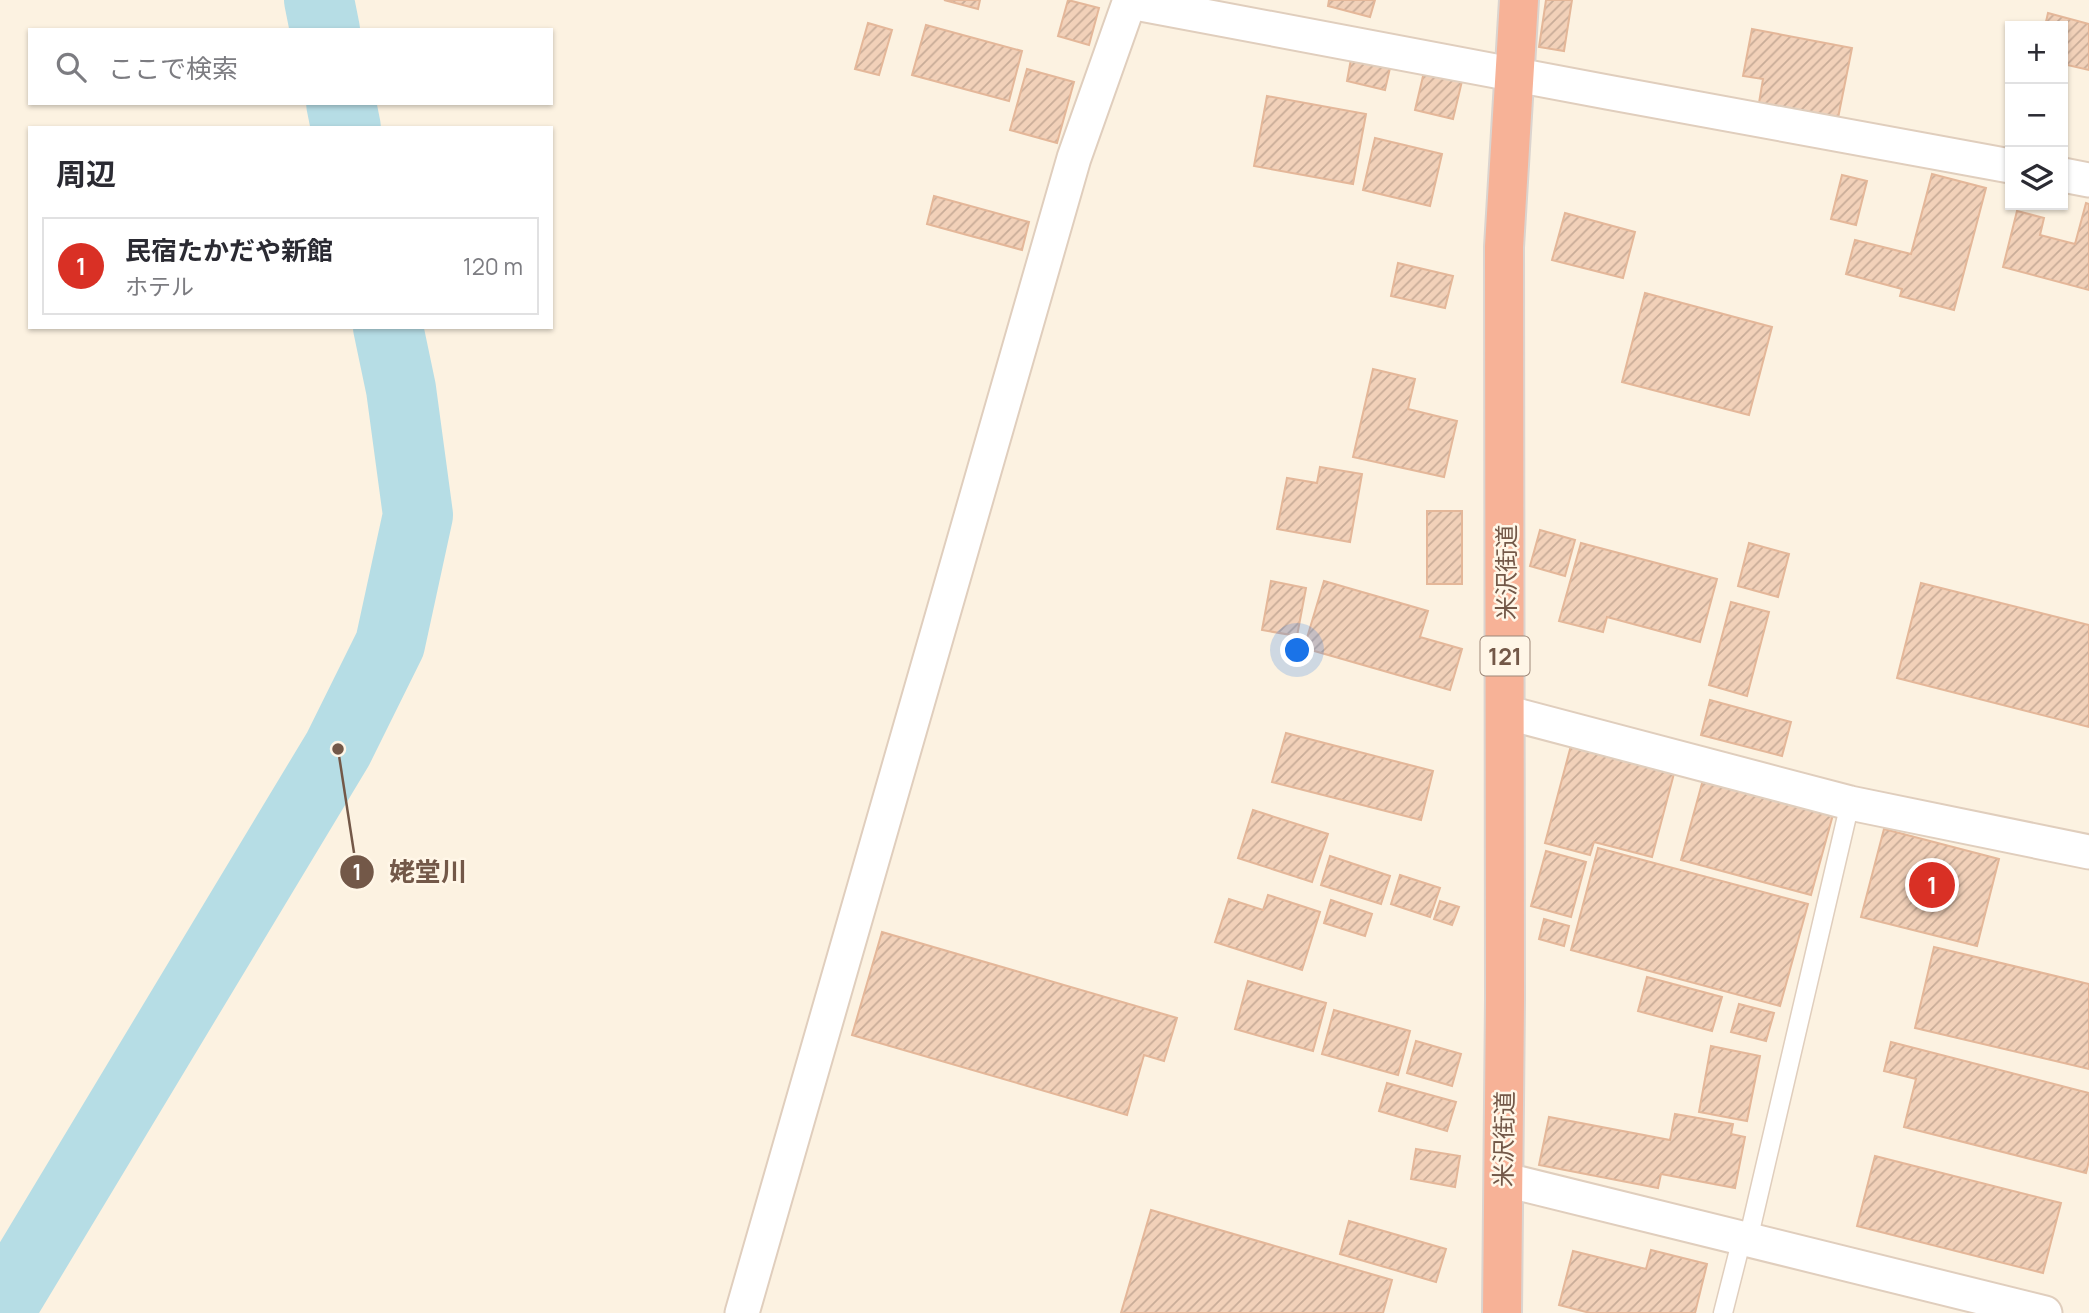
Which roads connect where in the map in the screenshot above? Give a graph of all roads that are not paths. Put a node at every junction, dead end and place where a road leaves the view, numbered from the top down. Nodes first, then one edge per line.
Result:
1 (1519, 0) edge
2 (1130, 1) edge
3 (1514, 75) junction
4 (2005, 165) edge
5 (2068, 176) edge
6 (2089, 180) edge
7 (1505, 712) junction
8 (1850, 803) junction
9 (2089, 852) edge
10 (1502, 1179) junction
11 (1745, 1239) junction
12 (742, 1313) edge
13 (1502, 1313) edge
14 (1723, 1313) edge
15 (2045, 1313) edge

1 - 3 highway, 米沢街道 / 121
2 - 3 street
2 - 12 street
3 - 4 street
3 - 7 highway, 米沢街道 / 121
5 - 6 street
7 - 8 street
7 - 10 highway, 米沢街道 / 121
8 - 9 street
8 - 11 lane
10 - 11 street
10 - 13 highway, 米沢街道 / 121
11 - 14 lane
11 - 15 street

